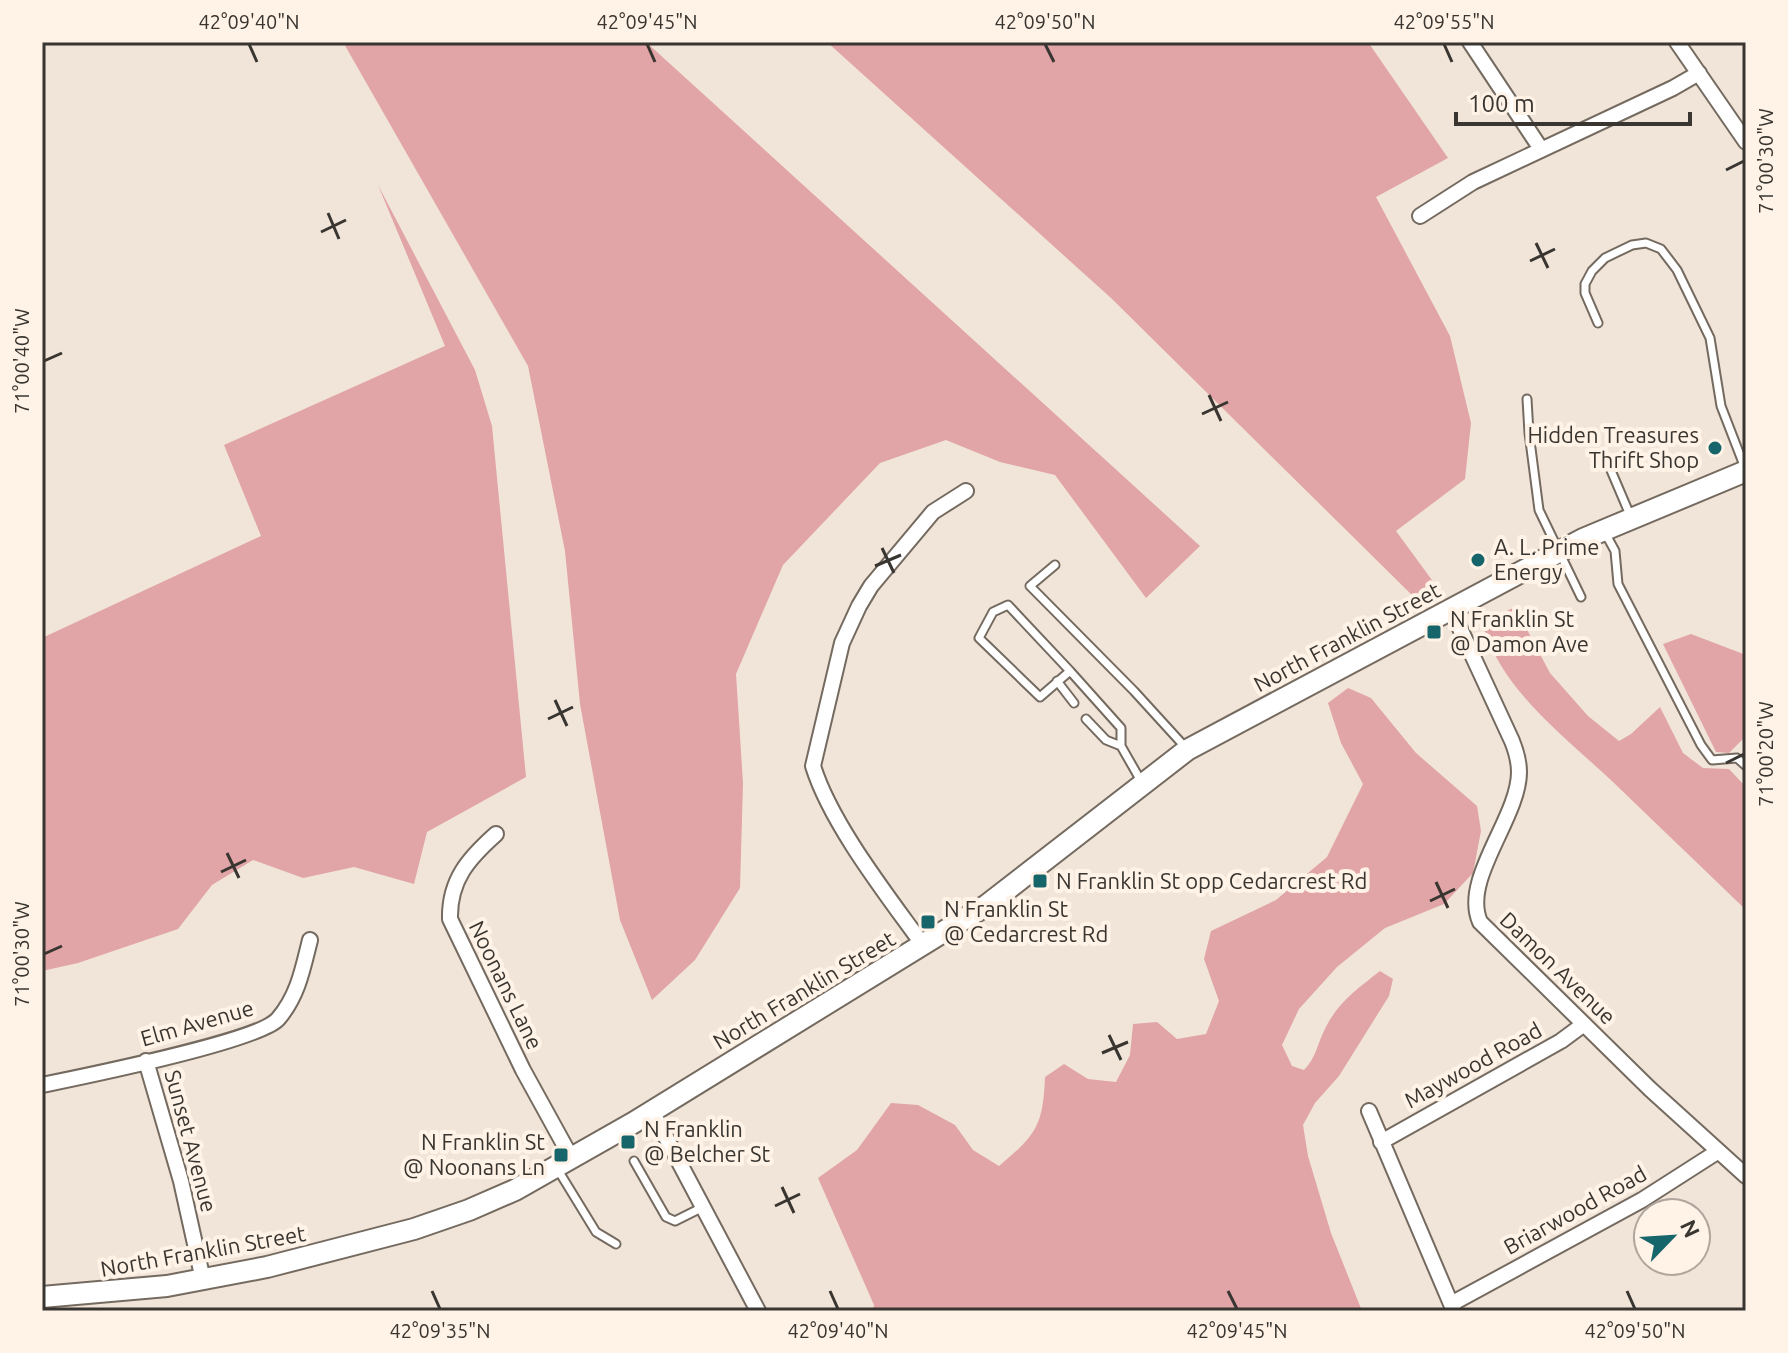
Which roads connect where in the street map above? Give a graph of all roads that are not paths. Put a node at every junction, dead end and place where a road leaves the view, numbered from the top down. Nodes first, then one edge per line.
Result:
1 (1470, 42) edge
2 (1677, 42) edge
3 (1699, 73) junction
4 (1746, 142) edge
5 (1541, 149) junction
6 (1420, 216) dead end
7 (1598, 323) dead end
8 (1527, 399) dead end
9 (1607, 461) dead end
10 (1746, 471) edge
11 (966, 491) dead end
12 (1631, 517) junction
13 (1603, 530) junction
14 (1558, 552) junction
15 (1055, 565) dead end
16 (1581, 597) dead end
17 (1451, 609) junction
18 (1070, 671) junction
19 (1057, 681) junction
20 (1074, 703) dead end
21 (1086, 719) dead end
22 (1121, 746) junction
23 (1187, 750) junction
24 (1746, 766) edge
25 (1142, 783) junction
26 (496, 834) dead end
27 (310, 940) dead end
28 (923, 945) junction
29 (1584, 1024) junction
30 (146, 1061) junction
31 (42, 1085) edge
32 (652, 1111) junction
33 (1369, 1111) dead end
34 (1381, 1142) junction
35 (1717, 1152) junction
36 (634, 1161) dead end
37 (564, 1164) junction
38 (1746, 1176) edge
39 (703, 1207) junction
40 (616, 1244) dead end
41 (203, 1280) junction
42 (52, 1301) edge
43 (1453, 1307) edge
44 (758, 1311) edge

1 - 5 street
2 - 3 street
3 - 4 street
3 - 5 street
5 - 6 street
7 - 10 lane
8 - 14 lane
9 - 12 lane
10 - 12 main road, North Franklin Street
11 - 28 street
12 - 13 main road, North Franklin Street
13 - 14 main road, North Franklin Street
13 - 24 lane
14 - 16 lane
14 - 17 main road, North Franklin Street
15 - 23 lane
17 - 23 main road, North Franklin Street
17 - 29 street, Damon Avenue
18 - 19 lane
18 - 19 lane
18 - 22 lane
19 - 20 lane
21 - 22 lane
22 - 25 lane
23 - 25 main road, North Franklin Street
25 - 28 main road, North Franklin Street
26 - 37 street, Noonans Lane
27 - 30 street, Elm Avenue
28 - 32 main road, North Franklin Street
29 - 34 street, Maywood Road
29 - 35 street, Damon Avenue
30 - 31 street, Elm Avenue
30 - 41 street, Sunset Avenue
32 - 37 main road, North Franklin Street
32 - 39 street
33 - 34 street
34 - 43 street
35 - 38 street, Damon Avenue
35 - 43 street, Briarwood Road
36 - 39 lane
37 - 40 lane
37 - 41 main road, North Franklin Street
39 - 44 street
41 - 42 main road, North Franklin Street

